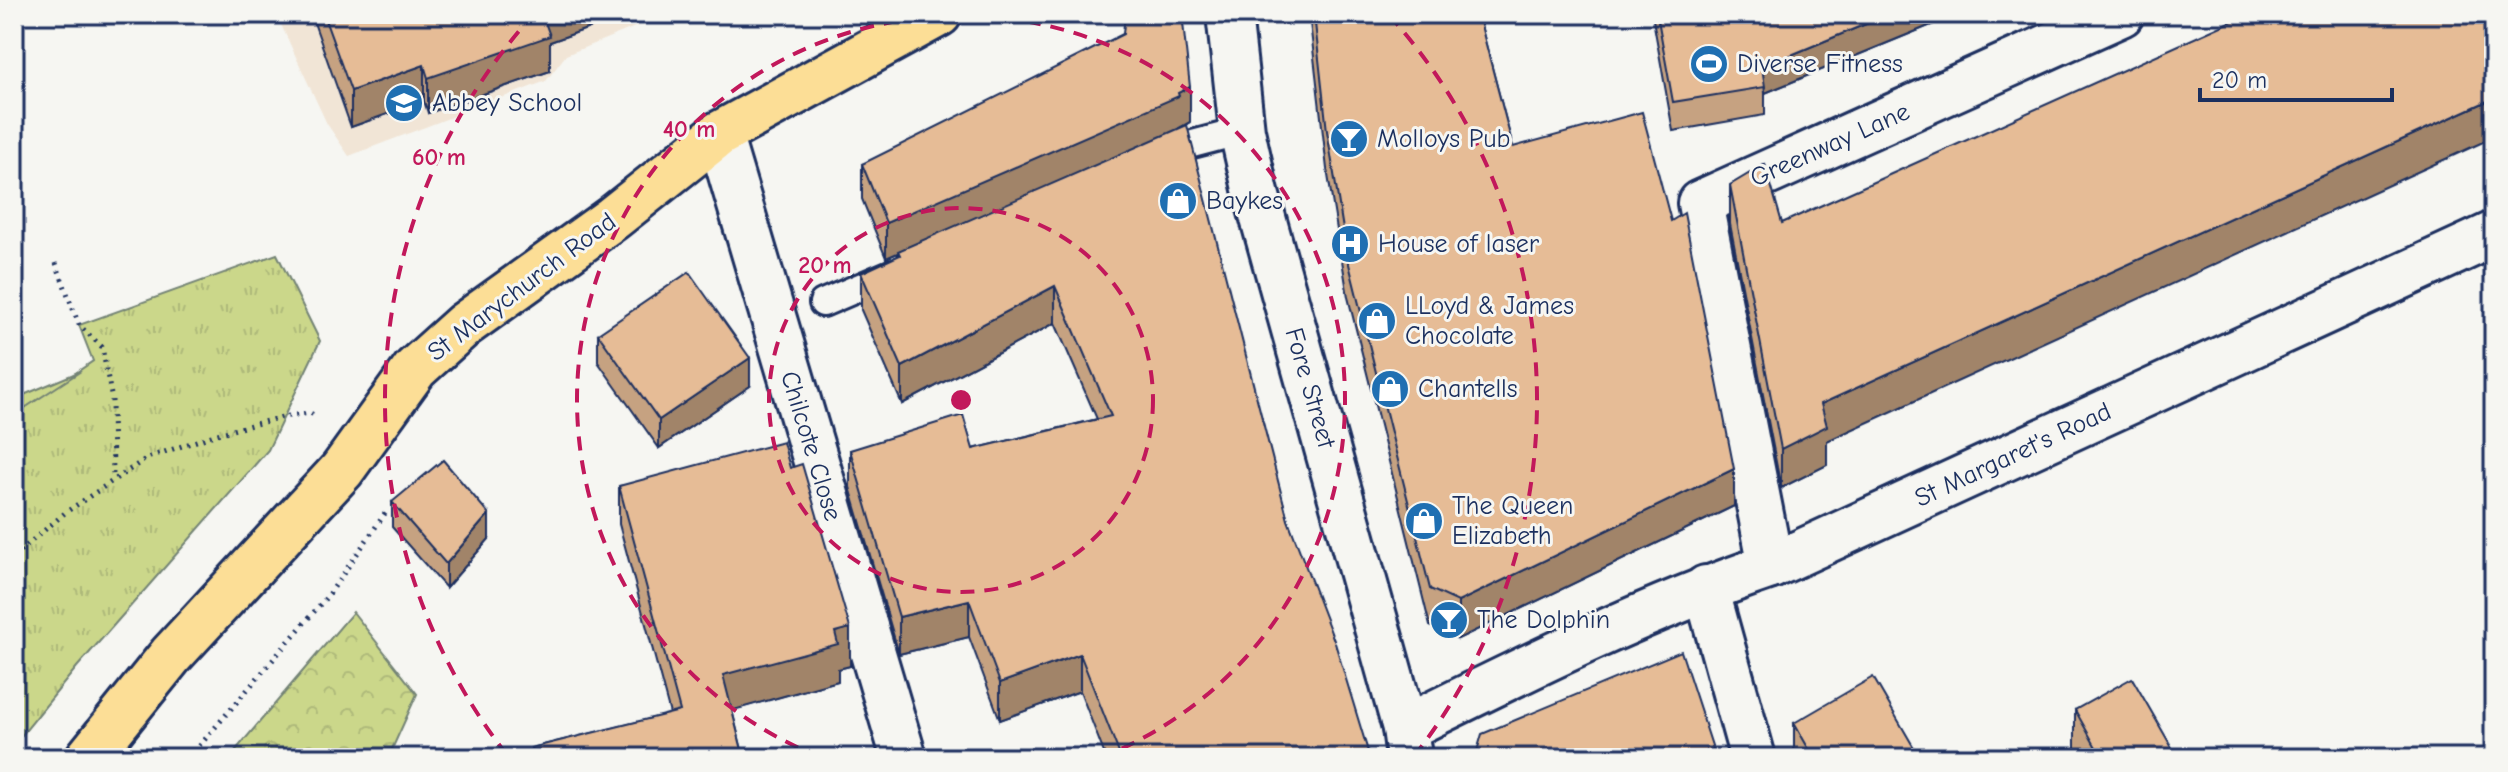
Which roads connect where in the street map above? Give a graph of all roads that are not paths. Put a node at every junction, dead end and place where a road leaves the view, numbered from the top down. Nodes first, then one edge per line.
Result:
1 (939, 14) edge
2 (1229, 14) edge
3 (2121, 14) edge
4 (1242, 131) junction
5 (719, 134) junction
6 (1138, 166) edge
7 (2494, 234) edge
8 (909, 266) edge
9 (823, 303) dead end
10 (1771, 566) junction
11 (1706, 588) junction
12 (1407, 743) edge
13 (88, 758) edge
14 (904, 758) edge
15 (1753, 758) edge

1 - 5 main road, St Marychurch Road
2 - 4 street, Fore Street
3 - 10 street, Greenway Lane
4 - 6 lane
4 - 12 street, Fore Street
5 - 13 main road, St Marychurch Road
5 - 14 street, Chilcote Close
7 - 10 street, St Margaret's Road
8 - 9 lane
10 - 11 street, St Margaret's Road
11 - 12 street, St Margaret's Road
11 - 15 street

